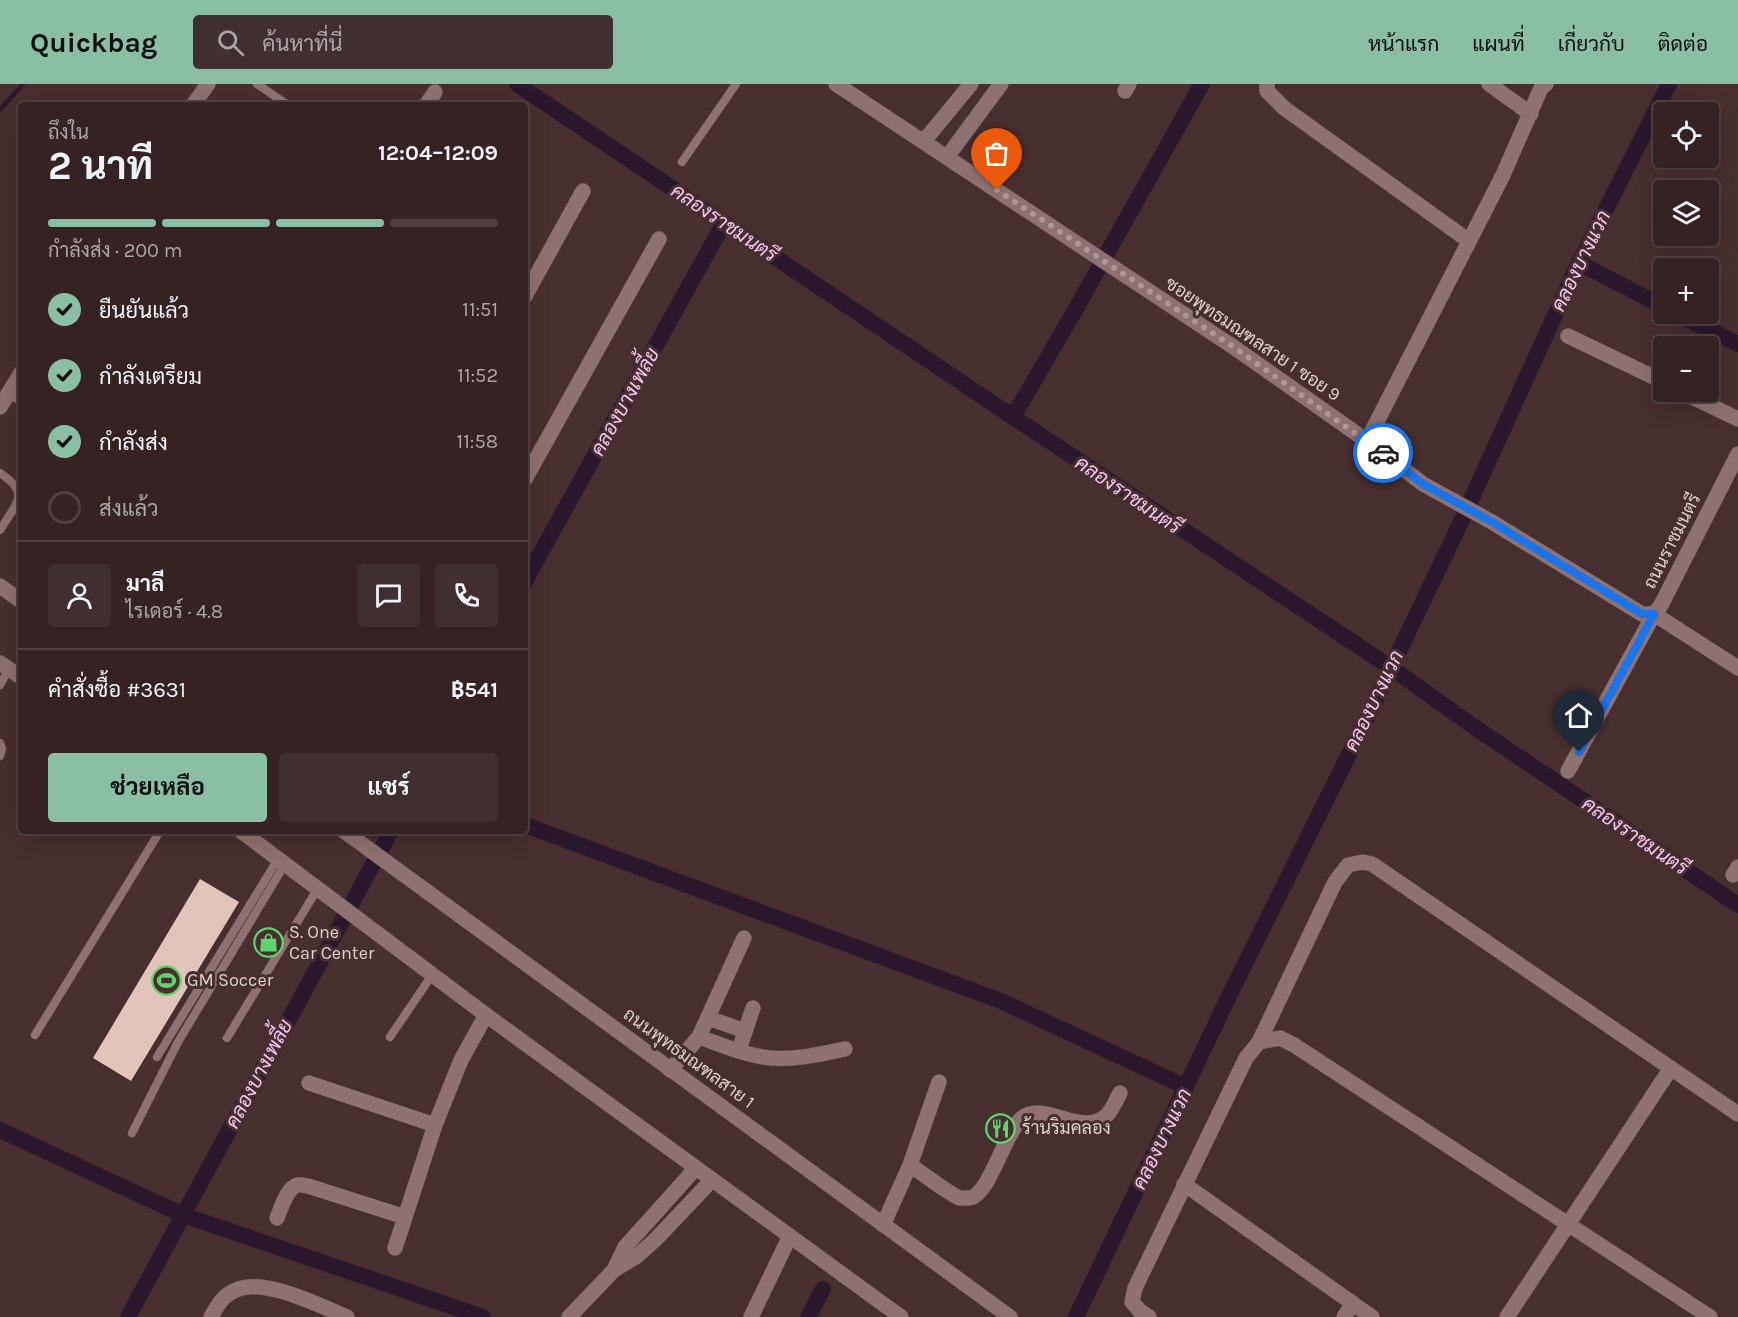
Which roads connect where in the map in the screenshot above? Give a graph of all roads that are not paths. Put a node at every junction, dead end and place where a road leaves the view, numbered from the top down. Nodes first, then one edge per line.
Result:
1 (208, 84) edge
2 (257, 84) edge
3 (736, 84) edge
4 (836, 84) edge
5 (971, 84) edge
6 (1001, 84) edge
7 (1267, 84) edge
8 (1489, 84) edge
9 (1546, 84) edge
10 (435, 92) dead end
11 (195, 102) edge
12 (284, 102) edge
13 (428, 102) edge
14 (1531, 114) junction
15 (924, 141) junction
16 (947, 157) junction
17 (682, 162) dead end
18 (583, 191) dead end
19 (659, 239) dead end
20 (1469, 241) junction
21 (528, 291) edge
22 (1568, 336) dead end
23 (1653, 377) edge
24 (18, 379) edge
25 (1703, 402) edge
26 (6, 403) edge
27 (1738, 419) edge
28 (1367, 441) junction
29 (1738, 454) edge
30 (529, 461) edge
31 (0, 472) edge
32 (18, 487) edge
33 (18, 497) edge
34 (0, 530) edge
35 (0, 586) edge
36 (18, 599) edge
37 (1654, 614) junction
38 (1738, 668) edge
39 (10, 670) edge
40 (0, 685) edge
41 (0, 743) edge
42 (0, 756) edge
43 (1568, 771) dead end
44 (158, 834) edge
45 (246, 834) edge
46 (348, 834) edge
47 (282, 862) junction
48 (318, 888) junction
49 (744, 938) dead end
50 (432, 975) junction
51 (753, 1008) dead end
52 (486, 1015) junction
53 (708, 1018) junction
54 (745, 1031) junction
55 (35, 1035) dead end
56 (390, 1037) dead end
57 (699, 1037) junction
58 (227, 1038) dead end
59 (1259, 1042) junction
60 (845, 1049) dead end
61 (739, 1050) junction
62 (157, 1057) dead end
63 (1671, 1068) junction
64 (670, 1070) junction
65 (939, 1082) dead end
66 (309, 1083) dead end
67 (1120, 1093) dead end
68 (1738, 1114) edge
69 (435, 1125) junction
70 (132, 1133) dead end
71 (910, 1165) junction
72 (696, 1168) junction
73 (712, 1180) junction
74 (1184, 1184) junction
75 (405, 1217) junction
76 (277, 1218) dead end
77 (1568, 1223) junction
78 (883, 1225) junction
79 (790, 1236) junction
80 (395, 1248) dead end
81 (614, 1270) junction
82 (1353, 1303) junction
83 (1008, 1315) edge
84 (339, 1316) edge
85 (211, 1317) edge
86 (569, 1317) edge
87 (751, 1317) edge
88 (901, 1317) edge
89 (1149, 1317) edge
90 (1344, 1317) edge
91 (1372, 1317) edge
92 (1507, 1317) edge
93 (1710, 1317) edge

1 - 11 street
2 - 12 lane
3 - 17 lane
4 - 15 street, ซอยพุทธมณฑลสาย 1 ซอย 9
5 - 15 street
6 - 16 street
7 - 20 street
8 - 14 street
9 - 14 street
10 - 13 street
14 - 20 street
15 - 16 street, ซอยพุทธมณฑลสาย 1 ซอย 9
16 - 28 street, ซอยพุทธมณฑลสาย 1 ซอย 9
18 - 21 street
19 - 30 street
20 - 28 street
22 - 23 street
24 - 26 street
25 - 27 street
28 - 37 street, ซอยพุทธมณฑลสาย 1 ซอย 9
29 - 37 street, ถนนราชมนตรี
31 - 32 lane
33 - 34 lane
35 - 36 street
37 - 38 street, ซอยพุทธมณฑลสาย 1 ซอย 9
37 - 43 street, ถนนราชมนตรี
39 - 40 lane
41 - 42 lane
44 - 55 lane
45 - 47 street
46 - 64 street, ถนนพุทธมณฑลสาย 1
47 - 48 street
47 - 62 lane
47 - 70 lane
48 - 50 street
48 - 58 lane
49 - 53 street
50 - 52 street
50 - 56 lane
51 - 54 street
52 - 69 street
52 - 72 street
53 - 54 street
53 - 57 street
54 - 61 street
57 - 61 street
57 - 64 street
59 - 63 street
59 - 74 street
59 - 77 street
60 - 61 street
63 - 68 street
63 - 77 street
64 - 78 street, ถนนพุทธมณฑลสาย 1
65 - 71 street
66 - 69 street
67 - 71 street
69 - 75 street
71 - 78 street
72 - 73 street
72 - 81 street
73 - 79 street
73 - 81 street
74 - 82 street
74 - 89 street
75 - 76 street
75 - 80 street
77 - 92 street
77 - 93 street
78 - 83 street, ถนนพุทธมณฑลสาย 1
79 - 87 street
79 - 88 street
81 - 86 street
82 - 90 street
82 - 91 street
84 - 85 street

